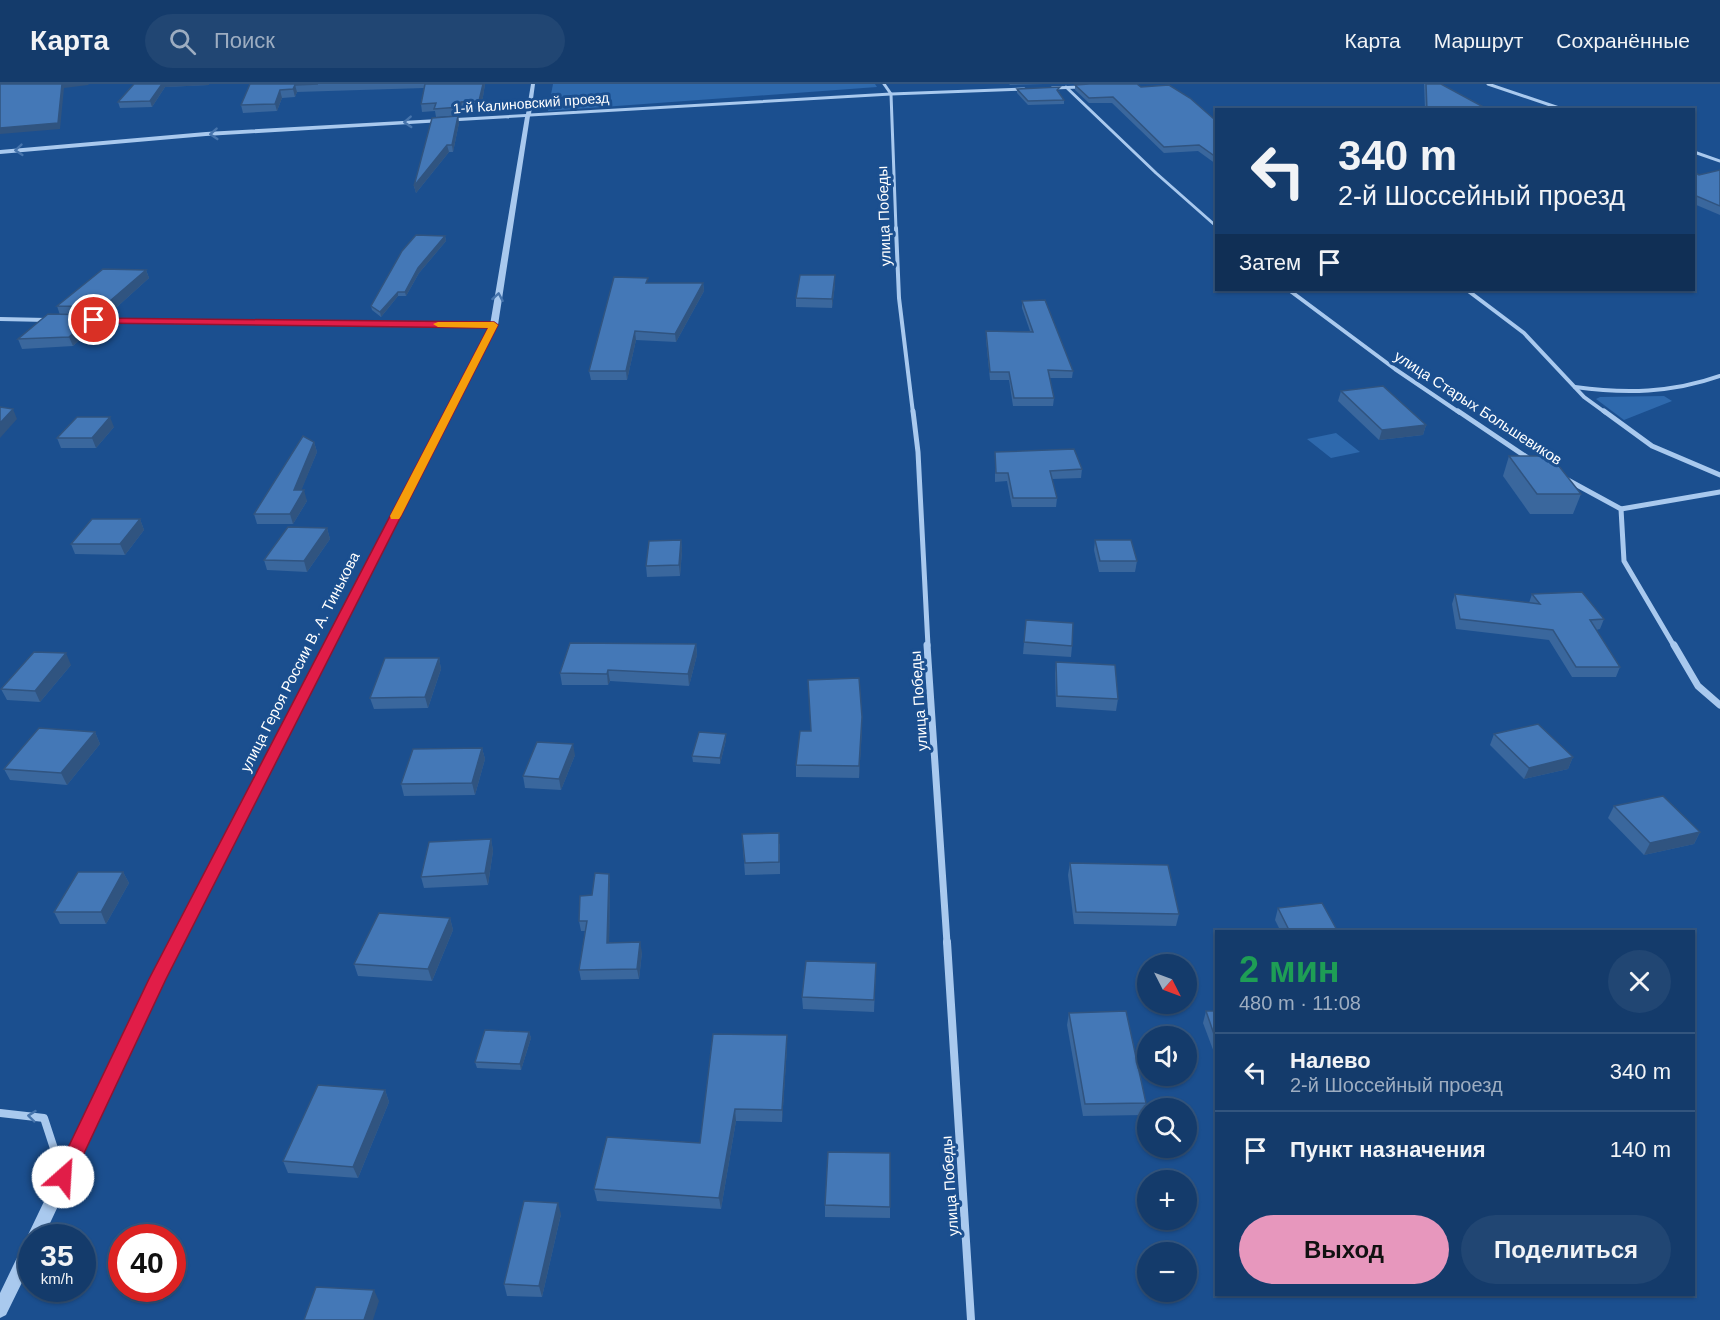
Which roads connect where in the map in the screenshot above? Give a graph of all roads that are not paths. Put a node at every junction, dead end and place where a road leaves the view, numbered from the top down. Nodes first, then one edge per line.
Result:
1 (533, 84) edge
2 (884, 84) edge
3 (1488, 84) edge
4 (1065, 86) edge
5 (1089, 86) edge
6 (1043, 88) edge
7 (1032, 89) edge
8 (891, 94) junction
9 (1559, 108) edge
10 (530, 115) junction
11 (0, 152) edge
12 (1695, 152) edge
13 (1720, 161) edge
14 (1215, 225) edge
15 (1290, 291) edge
16 (1468, 291) edge
17 (0, 319) edge
18 (59, 320) edge
19 (82, 320) edge
20 (494, 325) junction
21 (1720, 376) edge
22 (1575, 387) junction
23 (1536, 463) edge
24 (1555, 474) edge
25 (1720, 475) edge
26 (1720, 492) edge
27 (1621, 509) junction
28 (1720, 705) edge
29 (0, 1113) edge
30 (63, 1177) junction
31 (41, 1224) edge
32 (18, 1273) edge
33 (0, 1310) edge
34 (971, 1320) edge

1 - 10 street, улица Героя России В. А. Тинькова
2 - 8 street
3 - 9 street
4 - 5 street
4 - 6 street
4 - 14 street
7 - 8 street, 1-й Калиновский проезд
8 - 10 street, 1-й Калиновский проезд
8 - 34 street, улица Победы
10 -> 11 street, 1-й Калиновский проезд
20 -> 10 street, улица Героя России В. А. Тинькова
12 - 13 street
15 - 23 street, улица Старых Большевиков
16 - 22 street
17 - 18 street
19 - 20 street
20 - 30 street, улица Героя России В. А. Тинькова
21 - 22 street
22 - 25 street
24 - 27 street, улица Старых Большевиков
26 - 27 street
27 - 28 street
30 -> 29 street
30 - 31 street, улица Героя России В. А. Тинькова
32 - 33 street

